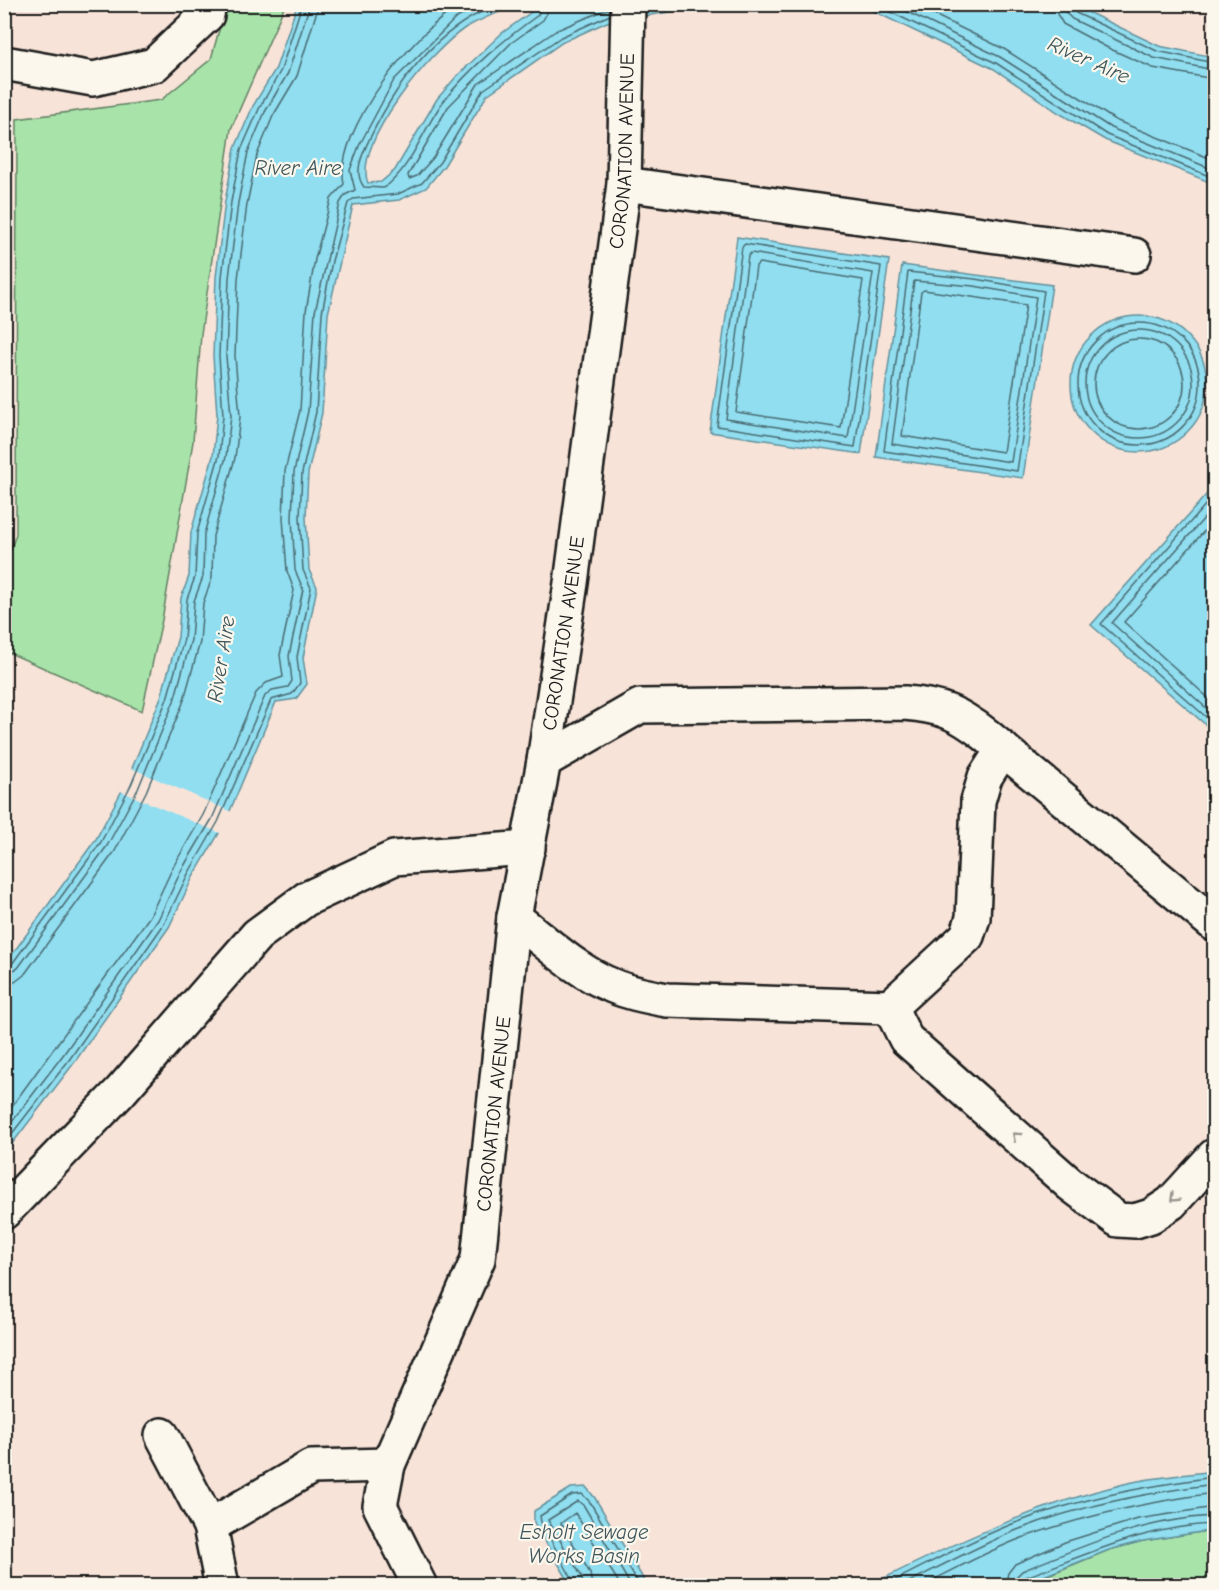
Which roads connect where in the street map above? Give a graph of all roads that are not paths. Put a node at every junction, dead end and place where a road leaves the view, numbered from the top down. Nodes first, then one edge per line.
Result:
1 (209, 4) edge
2 (628, 4) edge
3 (4, 63) edge
4 (624, 183) junction
5 (1134, 255) dead end
6 (1003, 749) junction
7 (544, 760) junction
8 (528, 848) junction
9 (514, 918) junction
10 (1215, 924) edge
11 (890, 1007) junction
12 (1215, 1156) edge
13 (4, 1212) edge
14 (162, 1434) dead end
15 (388, 1465) junction
16 (210, 1526) junction
17 (222, 1586) edge
18 (420, 1586) edge

1 - 3 lane
2 - 4 lane, CORONATION AVENUE
4 - 5 lane
4 - 7 lane, CORONATION AVENUE
6 - 7 lane
6 - 10 lane
6 - 11 lane
7 - 8 lane, CORONATION AVENUE
8 - 9 lane, CORONATION AVENUE
8 - 13 lane
9 - 11 lane
9 - 15 lane, CORONATION AVENUE
12 -> 11 lane
14 - 16 lane
15 - 16 lane
15 - 18 lane, CORONATION AVENUE
16 - 17 lane

